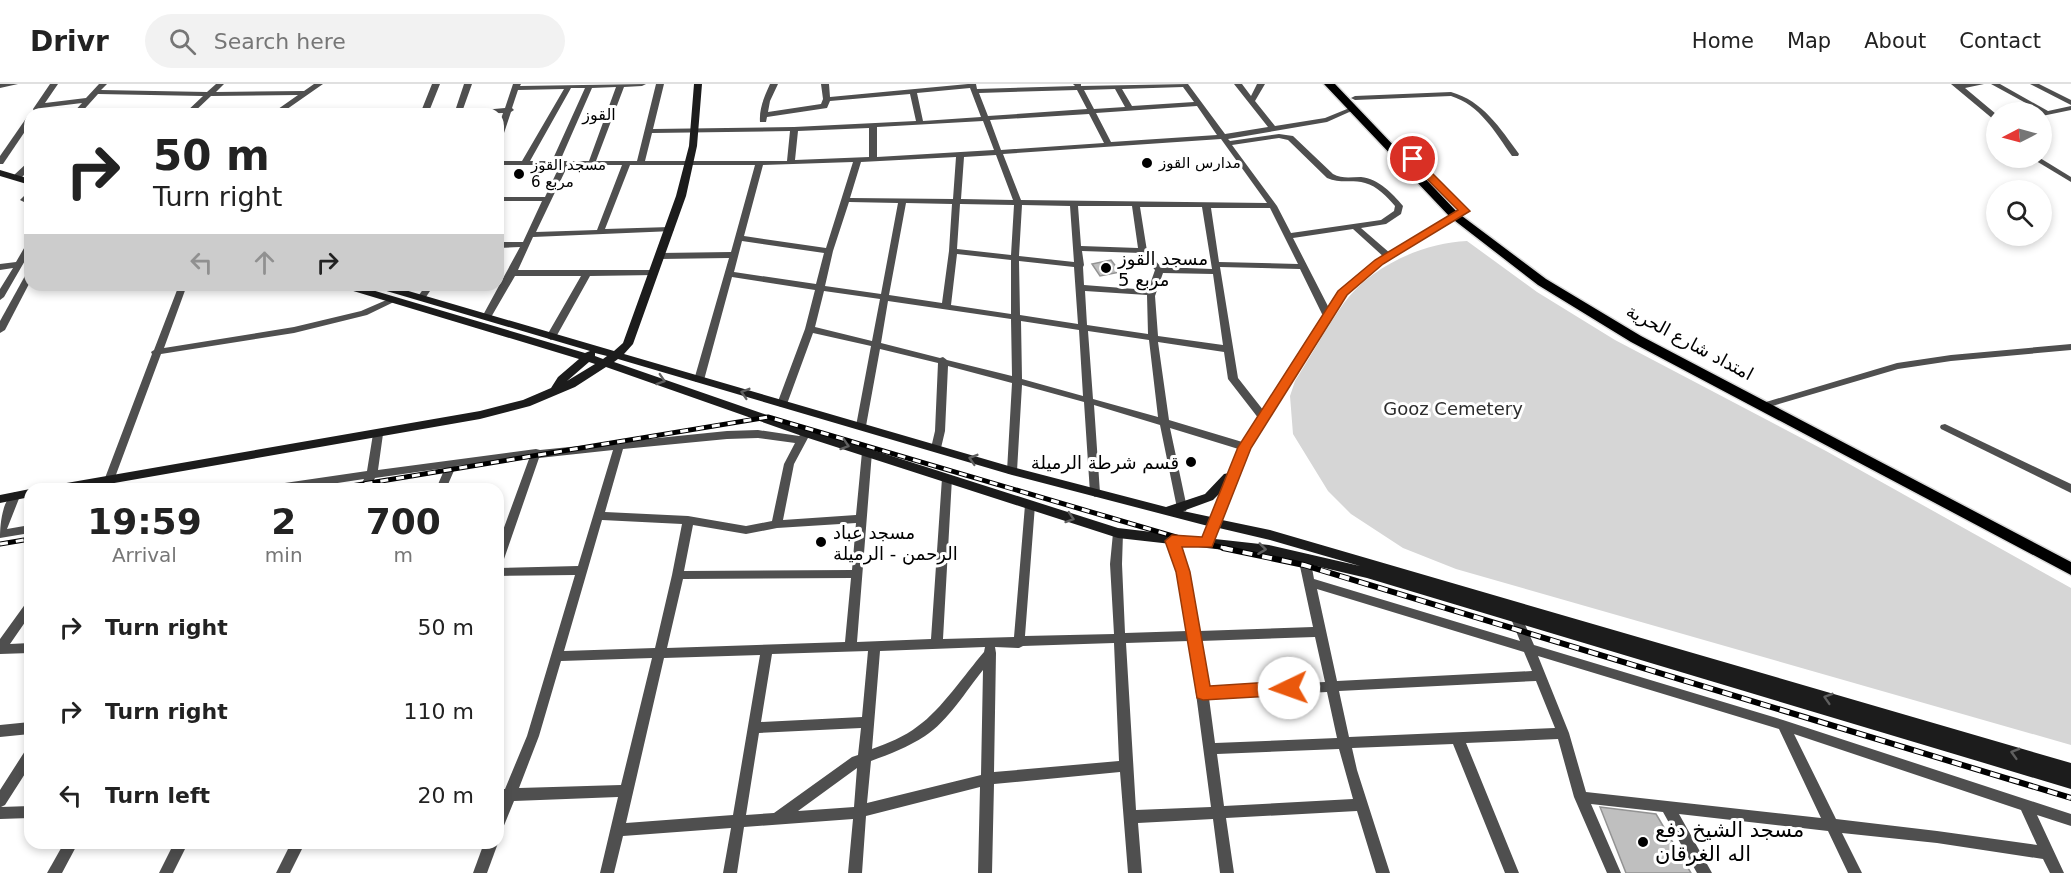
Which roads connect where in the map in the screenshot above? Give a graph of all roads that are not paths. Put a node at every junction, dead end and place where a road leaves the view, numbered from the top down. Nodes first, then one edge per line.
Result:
1 (14, 84) edge
2 (54, 84) edge
3 (103, 84) edge
4 (220, 84) edge
5 (266, 84) edge
6 (319, 84) edge
7 (435, 84) edge
8 (468, 84) edge
9 (642, 84) edge
10 (660, 84) edge
11 (698, 84) edge
12 (774, 84) edge
13 (825, 84) edge
14 (1184, 84) edge
15 (1238, 84) edge
16 (1261, 84) edge
17 (1329, 84) edge
18 (1341, 84) edge
19 (1980, 84) edge
20 (1995, 84) edge
21 (2034, 84) edge
22 (570, 85) edge
23 (590, 85) edge
24 (621, 85) edge
25 (1958, 85) edge
26 (516, 86) edge
27 (1077, 86) edge
28 (1112, 86) edge
29 (3, 87) edge
30 (928, 87) edge
31 (973, 87) edge
32 (1005, 87) edge
33 (95, 92) junction
34 (913, 92) junction
35 (261, 93) junction
36 (307, 93) junction
37 (208, 94) junction
38 (827, 99) junction
39 (88, 100) junction
40 (1251, 101) junction
41 (2025, 102) edge
42 (2071, 103) edge
43 (1353, 104) junction
44 (1198, 105) junction
45 (39, 106) joint
46 (81, 108) edge
47 (194, 108) edge
48 (284, 108) edge
49 (426, 108) edge
50 (460, 108) edge
51 (2071, 108) edge
52 (1130, 109) junction
53 (1986, 109) edge
54 (510, 110) junction
55 (504, 111) edge
56 (1092, 111) junction
57 (2052, 112) edge
58 (763, 115) junction
59 (984, 119) junction
60 (920, 123) junction
61 (504, 124) edge
62 (873, 125) junction
63 (24, 127) edge
64 (762, 129) junction
65 (794, 129) junction
66 (1273, 129) junction
67 (695, 130) junction
68 (651, 131) junction
69 (1225, 140) junction
70 (1109, 145) junction
71 (997, 152) junction
72 (1515, 154) dead end
73 (960, 155) junction
74 (858, 160) junction
75 (873, 160) junction
76 (690, 161) junction
77 (0, 162) edge
78 (592, 162) junction
79 (627, 162) junction
80 (641, 162) junction
81 (504, 163) edge
82 (525, 163) junction
83 (555, 163) junction
84 (565, 163) junction
85 (760, 163) junction
86 (791, 163) junction
87 (2052, 168) edge
88 (24, 171) edge
89 (0, 173) edge
90 (16, 178) junction
91 (2070, 178) edge
92 (24, 180) edge
93 (0, 182) edge
94 (24, 191) edge
95 (504, 199) edge
96 (548, 199) junction
97 (847, 200) junction
98 (902, 201) junction
99 (957, 202) junction
100 (1074, 202) junction
101 (1135, 203) junction
102 (1018, 204) junction
103 (1206, 204) junction
104 (1273, 206) junction
105 (1459, 213) junction
106 (1353, 226) junction
107 (670, 229) junction
108 (600, 232) junction
109 (531, 234) junction
110 (1289, 236) junction
111 (739, 238) junction
112 (526, 244) junction
113 (504, 245) edge
114 (1079, 248) junction
115 (829, 251) junction
116 (953, 251) junction
117 (1143, 251) junction
118 (734, 255) junction
119 (24, 256) edge
120 (660, 256) junction
121 (1388, 256) junction
122 (1015, 258) junction
123 (19, 264) junction
124 (1080, 265) junction
125 (0, 267) edge
126 (1304, 267) junction
127 (1216, 268) junction
128 (1159, 270) junction
129 (512, 273) junction
130 (653, 273) junction
131 (729, 274) junction
132 (586, 275) junction
133 (24, 285) edge
134 (820, 286) junction
135 (504, 287) edge
136 (1082, 288) junction
137 (181, 291) edge
138 (364, 291) edge
139 (398, 291) edge
140 (426, 291) edge
141 (502, 291) edge
142 (1151, 293) junction
143 (885, 296) junction
144 (0, 297) edge
145 (422, 298) junction
146 (394, 300) junction
147 (946, 305) junction
148 (1327, 314) junction
149 (487, 317) junction
150 (1016, 317) junction
151 (1084, 328) junction
152 (810, 329) junction
153 (0, 330) edge
154 (1154, 338) junction
155 (553, 342) junction
156 (878, 345) junction
157 (2071, 347) edge
158 (1227, 349) junction
159 (156, 352) junction
160 (591, 354) junction
161 (610, 360) junction
162 (944, 360) junction
163 (569, 374) junction
164 (699, 380) junction
165 (1017, 380) junction
166 (556, 389) junction
167 (1090, 401) junction
168 (782, 404) junction
169 (1769, 404) junction
170 (1263, 417) junction
171 (1163, 421) junction
172 (861, 426) junction
173 (1945, 427) dead end
174 (378, 434) junction
175 (804, 436) junction
176 (619, 446) junction
177 (1245, 447) junction
178 (936, 448) junction
179 (867, 452) junction
180 (536, 453) junction
181 (452, 463) junction
182 (1012, 471) junction
183 (1234, 472) junction
184 (372, 473) junction
185 (947, 478) junction
186 (109, 480) junction
187 (91, 483) edge
188 (106, 483) edge
189 (309, 483) edge
190 (366, 483) edge
191 (444, 483) edge
192 (2071, 489) edge
193 (1095, 493) junction
194 (24, 494) edge
195 (15, 496) junction
196 (0, 499) edge
197 (1030, 505) junction
198 (1182, 508) junction
199 (1166, 512) junction
200 (599, 516) junction
201 (862, 519) junction
202 (688, 520) junction
203 (1213, 523) junction
204 (777, 524) junction
205 (24, 530) edge
206 (0, 533) edge
207 (1118, 533) junction
208 (1172, 541) junction
209 (504, 542) edge
210 (1207, 543) junction
211 (1304, 557) junction
212 (2071, 564) edge
213 (2071, 569) edge
214 (582, 570) junction
215 (504, 572) edge
216 (858, 573) junction
217 (678, 575) junction
218 (1309, 582) junction
219 (24, 615) edge
220 (1516, 616) junction
221 (1320, 633) junction
222 (1194, 637) junction
223 (1120, 639) junction
224 (1019, 643) junction
225 (937, 645) junction
226 (874, 646) junction
227 (851, 647) junction
228 (24, 648) edge
229 (990, 648) junction
230 (0, 649) edge
231 (767, 649) junction
232 (1528, 650) junction
233 (660, 653) junction
234 (556, 656) junction
235 (1539, 675) junction
236 (1332, 686) junction
237 (1203, 693) junction
238 (867, 722) junction
239 (1783, 725) junction
240 (755, 728) junction
241 (24, 729) edge
242 (0, 731) edge
243 (1563, 733) junction
244 (1457, 737) junction
245 (1343, 741) junction
246 (1210, 749) junction
247 (864, 758) junction
248 (24, 764) edge
249 (1126, 766) junction
250 (2071, 770) edge
251 (985, 779) junction
252 (2071, 782) edge
253 (627, 791) junction
254 (504, 792) edge
255 (504, 794) edge
256 (1581, 797) junction
257 (0, 801) edge
258 (2025, 804) junction
259 (1360, 805) junction
260 (1667, 806) junction
261 (24, 812) edge
262 (859, 812) junction
263 (1218, 812) junction
264 (0, 813) edge
265 (778, 817) junction
266 (1130, 817) junction
267 (739, 819) junction
268 (2071, 820) edge
269 (1833, 825) junction
270 (618, 830) junction
271 (68, 849) edge
272 (179, 849) edge
273 (295, 849) edge
274 (489, 849) edge
275 (2047, 853) junction
276 (54, 873) edge
277 (166, 873) edge
278 (283, 873) edge
279 (480, 873) edge
280 (607, 873) edge
281 (730, 873) edge
282 (855, 873) edge
283 (985, 873) edge
284 (1135, 873) edge
285 (1227, 873) edge
286 (1383, 873) edge
287 (1512, 873) edge
288 (1614, 873) edge
289 (1705, 873) edge
290 (1855, 873) edge
291 (2057, 873) edge

1 - 29 street
2 - 45 street
3 - 33 street
4 - 37 street
5 - 35 street
6 - 36 street
7 - 49 street
8 - 50 street
9 - 24 street
10 - 68 street
11 - 67 main road
12 - 58 street
13 - 38 street
14 - 28 street
14 - 44 street
15 - 40 street
16 - 40 street
17 - 43 main road, امتداد شارع الحرية
18 - 43 main road, امتداد شارع الحرية
19 - 25 street
20 - 41 street
21 - 42 street
22 - 23 street
22 - 26 street
22 - 82 street
23 - 24 street
23 - 83 street
24 - 78 street
25 - 53 street
26 - 54 street
27 - 28 street
27 - 32 street
27 - 56 street
28 - 52 street
30 - 31 street
30 - 34 street
31 - 32 street
31 - 59 street
33 - 37 street
33 - 39 street
34 - 38 street
34 - 60 street
35 - 36 street
35 - 37 street
36 - 48 street
37 - 47 street
38 - 58 street
39 - 45 street
39 - 46 street
40 - 66 street
43 - 66 street
43 - 72 street
43 - 105 main road, امتداد شارع الحرية
44 - 52 street
44 - 69 street
51 - 57 street
52 - 56 street
54 - 55 street
54 - 61 street
56 - 59 street
56 - 70 street
58 - 64 street
59 - 60 street
59 - 71 street
60 - 62 street
62 - 65 street
62 - 75 street
63 - 77 street
64 - 65 street
64 - 67 street
65 - 86 street
66 - 69 street
67 - 68 street
67 - 76 main road
68 - 80 street
69 - 70 street
69 - 104 street
69 - 106 street
70 - 71 street
71 - 73 street
71 - 102 street
73 - 75 street
73 - 99 street
74 - 75 street
74 - 86 street
74 - 97 street
76 - 80 street
76 - 85 street
76 - 107 main road
78 - 79 street
78 - 84 street
79 - 80 street
79 - 108 street
81 - 82 street
82 - 83 street
83 - 84 street
84 - 96 street
85 - 86 street
85 - 111 street
87 - 91 street
88 - 90 street
89 - 90 main road
90 - 92 main road
93 - 94 main road
95 - 96 street
96 - 109 street
97 - 98 street
97 - 115 street
98 - 99 street
98 - 143 street
99 - 102 street
99 - 116 street
100 - 101 street
100 - 102 street
100 - 114 street
101 - 103 street
101 - 117 street
102 - 122 street
103 - 104 street
103 - 127 street
104 - 110 street
105 - 121 main road
105 - 169 main road, امتداد شارع الحرية
105 - 213 main road
106 - 110 street
106 - 121 street
107 - 108 street
107 - 120 main road
108 - 109 street
109 - 112 street
110 - 126 street
111 - 115 street
111 - 118 street
112 - 113 street
112 - 129 street
114 - 117 street
114 - 124 street
115 - 134 street
116 - 122 street
116 - 147 street
117 - 128 street
118 - 120 street
118 - 131 street
119 - 123 street
120 - 130 main road
121 - 148 main road
122 - 124 street
122 - 150 street
123 - 125 street
123 - 144 street
124 - 136 street
126 - 127 street
126 - 148 street
127 - 128 street
127 - 158 street
128 - 142 street
129 - 132 street
129 - 135 street
130 - 132 street
130 - 161 main road
131 - 134 street
131 - 164 street
132 - 155 street
133 - 153 street
134 - 143 street
134 - 152 street
136 - 142 street
136 - 151 street
137 - 159 street
138 - 146 main road
139 - 145 main road
140 - 145 street
141 - 149 street
142 - 154 street
143 - 147 street
143 - 156 street
145 - 149 main road
146 - 155 main road
146 - 159 street
147 - 150 street
148 - 170 main road
149 - 155 main road
150 - 151 street
150 - 165 street
151 - 154 street
151 - 167 street
152 - 156 street
152 - 168 street
154 - 158 street
154 - 171 street
155 - 160 main road
155 - 163 main road
156 - 162 street
156 - 172 street
157 - 169 street
158 - 170 street
159 - 186 street
160 - 161 main road
160 - 163 main road
161 - 164 main road
161 - 166 main road
161 -> 175 main road
162 - 165 street
162 - 178 street
163 - 166 main road
168 -> 164 main road
165 - 167 street
165 - 182 street
166 - 174 main road
167 - 171 street
167 - 193 street
168 - 172 main road
169 - 212 main road, امتداد شارع الحرية
170 - 177 main road
171 - 177 street
171 - 198 street
172 - 178 main road
173 - 192 street
174 - 184 street
174 - 186 main road
175 - 176 street
175 -> 179 main road
175 - 204 street
176 - 180 street
176 - 200 street
177 - 183 main road
182 -> 178 main road
179 - 185 main road
179 - 201 street
180 - 181 street
180 - 209 street
181 - 184 street
181 - 191 street
182 - 193 main road
183 - 198 main road
183 - 203 main road
184 - 189 street
184 - 190 street
185 - 197 main road
185 - 225 street
186 - 187 main road
186 - 188 street
193 - 199 main road
194 - 195 main road
195 - 196 main road
195 - 206 street
197 -> 207 main road
197 - 224 street
198 - 199 main road
199 - 203 main road
200 - 202 street
200 - 214 street
201 - 204 street
201 - 216 street
202 - 204 street
202 - 217 street
203 - 210 main road
250 -> 203 main road
205 - 206 street
207 - 208 main road
207 - 223 street
208 - 210 main road
208 - 222 street
210 -> 211 main road
211 - 218 street
211 - 220 main road
214 - 215 street
214 - 234 street
216 - 217 street
216 - 227 street
217 - 233 street
218 - 221 street
218 - 232 street
219 - 230 street
220 - 232 street
220 - 252 main road
221 - 222 street
221 - 236 street
222 - 223 street
222 - 237 street
223 - 224 street
223 - 249 street
224 - 229 street
225 - 226 street
225 - 229 street
226 - 227 street
226 - 238 street
227 - 231 street
228 - 230 street
229 - 247 street
229 - 251 street
231 - 233 street
231 - 240 street
232 - 235 street
232 - 239 street
233 - 234 street
233 - 253 street
234 - 254 street
235 - 236 street
235 - 243 street
236 - 237 street
236 - 245 street
237 - 246 street
238 - 240 street
238 - 247 street
239 - 258 street
239 - 269 street
240 - 267 street
241 - 242 street
243 - 244 street
243 - 256 street
244 - 245 street
244 - 287 street
245 - 246 street
245 - 259 street
246 - 263 street
247 - 262 street
247 - 265 street
248 - 257 street
249 - 251 street
249 - 266 street
251 - 262 street
251 - 283 street
253 - 255 street
253 - 270 street
256 - 260 street
256 - 288 street
258 - 268 street
258 - 275 street
259 - 263 street
259 - 286 street
260 - 269 street
260 - 289 street
261 - 264 street
262 - 265 street
262 - 282 street
263 - 266 street
263 - 285 street
265 - 267 street
266 - 284 street
267 - 270 street
267 - 281 street
269 - 275 street
269 - 290 street
270 - 280 street
271 - 276 street
272 - 277 street
273 - 278 street
274 - 279 street
275 - 291 street

